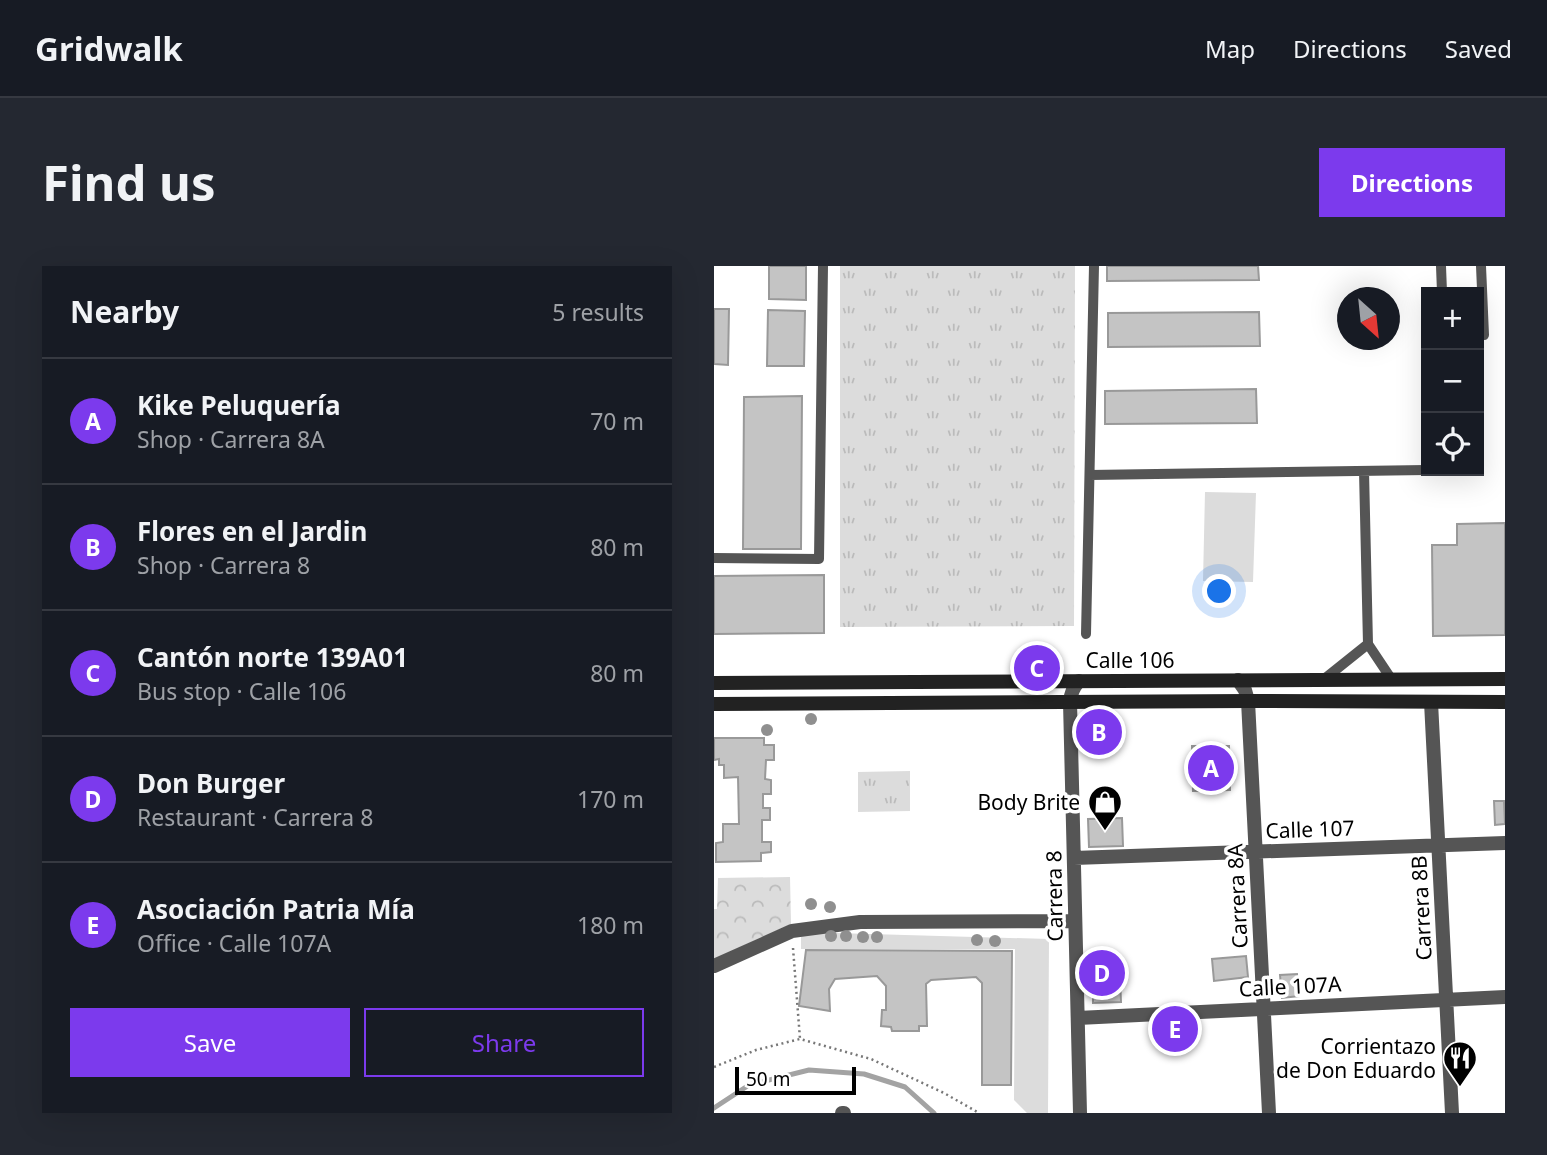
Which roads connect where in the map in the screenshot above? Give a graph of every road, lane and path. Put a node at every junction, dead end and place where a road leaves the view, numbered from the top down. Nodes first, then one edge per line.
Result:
1 (823, 266) edge
2 (1094, 266) edge
3 (1441, 266) edge
4 (1481, 266) edge
5 (1442, 287) edge
6 (1482, 287) edge
7 (1421, 470) edge
8 (1364, 471) junction
9 (1090, 475) junction
10 (714, 558) edge
11 (1086, 634) dead end
12 (1368, 644) junction
13 (1505, 679) edge
14 (1238, 680) junction
15 (1323, 680) junction
16 (1392, 680) junction
17 (1079, 681) junction
18 (714, 683) edge
19 (1248, 701) junction
20 (1070, 702) junction
21 (1431, 702) junction
22 (1502, 703) edge
23 (714, 704) edge
24 (1505, 843) edge
25 (1439, 846) junction
26 (1255, 852) junction
27 (1074, 858) junction
28 (1075, 921) junction
29 (792, 931) junction
30 (714, 966) edge
31 (1505, 997) edge
32 (1446, 999) junction
33 (1264, 1008) junction
34 (1078, 1018) junction
35 (800, 1039) junction
36 (714, 1067) edge
37 (979, 1113) edge
38 (1080, 1113) edge
39 (1269, 1113) edge
40 (1452, 1113) edge

1 - 10 lane
2 - 9 lane
3 - 5 lane
4 - 6 lane
7 - 8 lane
8 - 9 lane
8 - 12 lane
9 - 11 lane
12 - 15 lane
12 - 16 lane
13 - 16 main road, Calle 106
14 - 15 main road, Calle 106
14 - 17 main road, Calle 106
14 - 19 street, Carrera 8A
15 - 16 main road, Calle 106
17 - 18 main road, Calle 106
17 - 20 street, Carrera 8
19 - 20 main road, Calle 106
19 - 21 main road, Calle 106
19 - 26 street, Carrera 8A
20 - 23 main road, Calle 106
20 - 27 street, Carrera 8
21 - 22 main road, Calle 106
21 - 25 street, Carrera 8B
24 - 25 street, Calle 107
25 - 26 street, Calle 107
25 - 32 street, Carrera 8B
26 - 27 street, Calle 107
26 - 33 street, Carrera 8A
27 - 28 street, Carrera 8
28 - 29 street
28 - 34 street, Carrera 8
29 - 30 street
29 - 35 path
31 - 32 street, Calle 107A
32 - 33 street, Calle 107A
32 - 40 street, Carrera 8B
33 - 34 street, Calle 107A
33 - 39 street, Carrera 8A
34 - 38 street, Carrera 8
35 - 36 path
35 - 37 path

